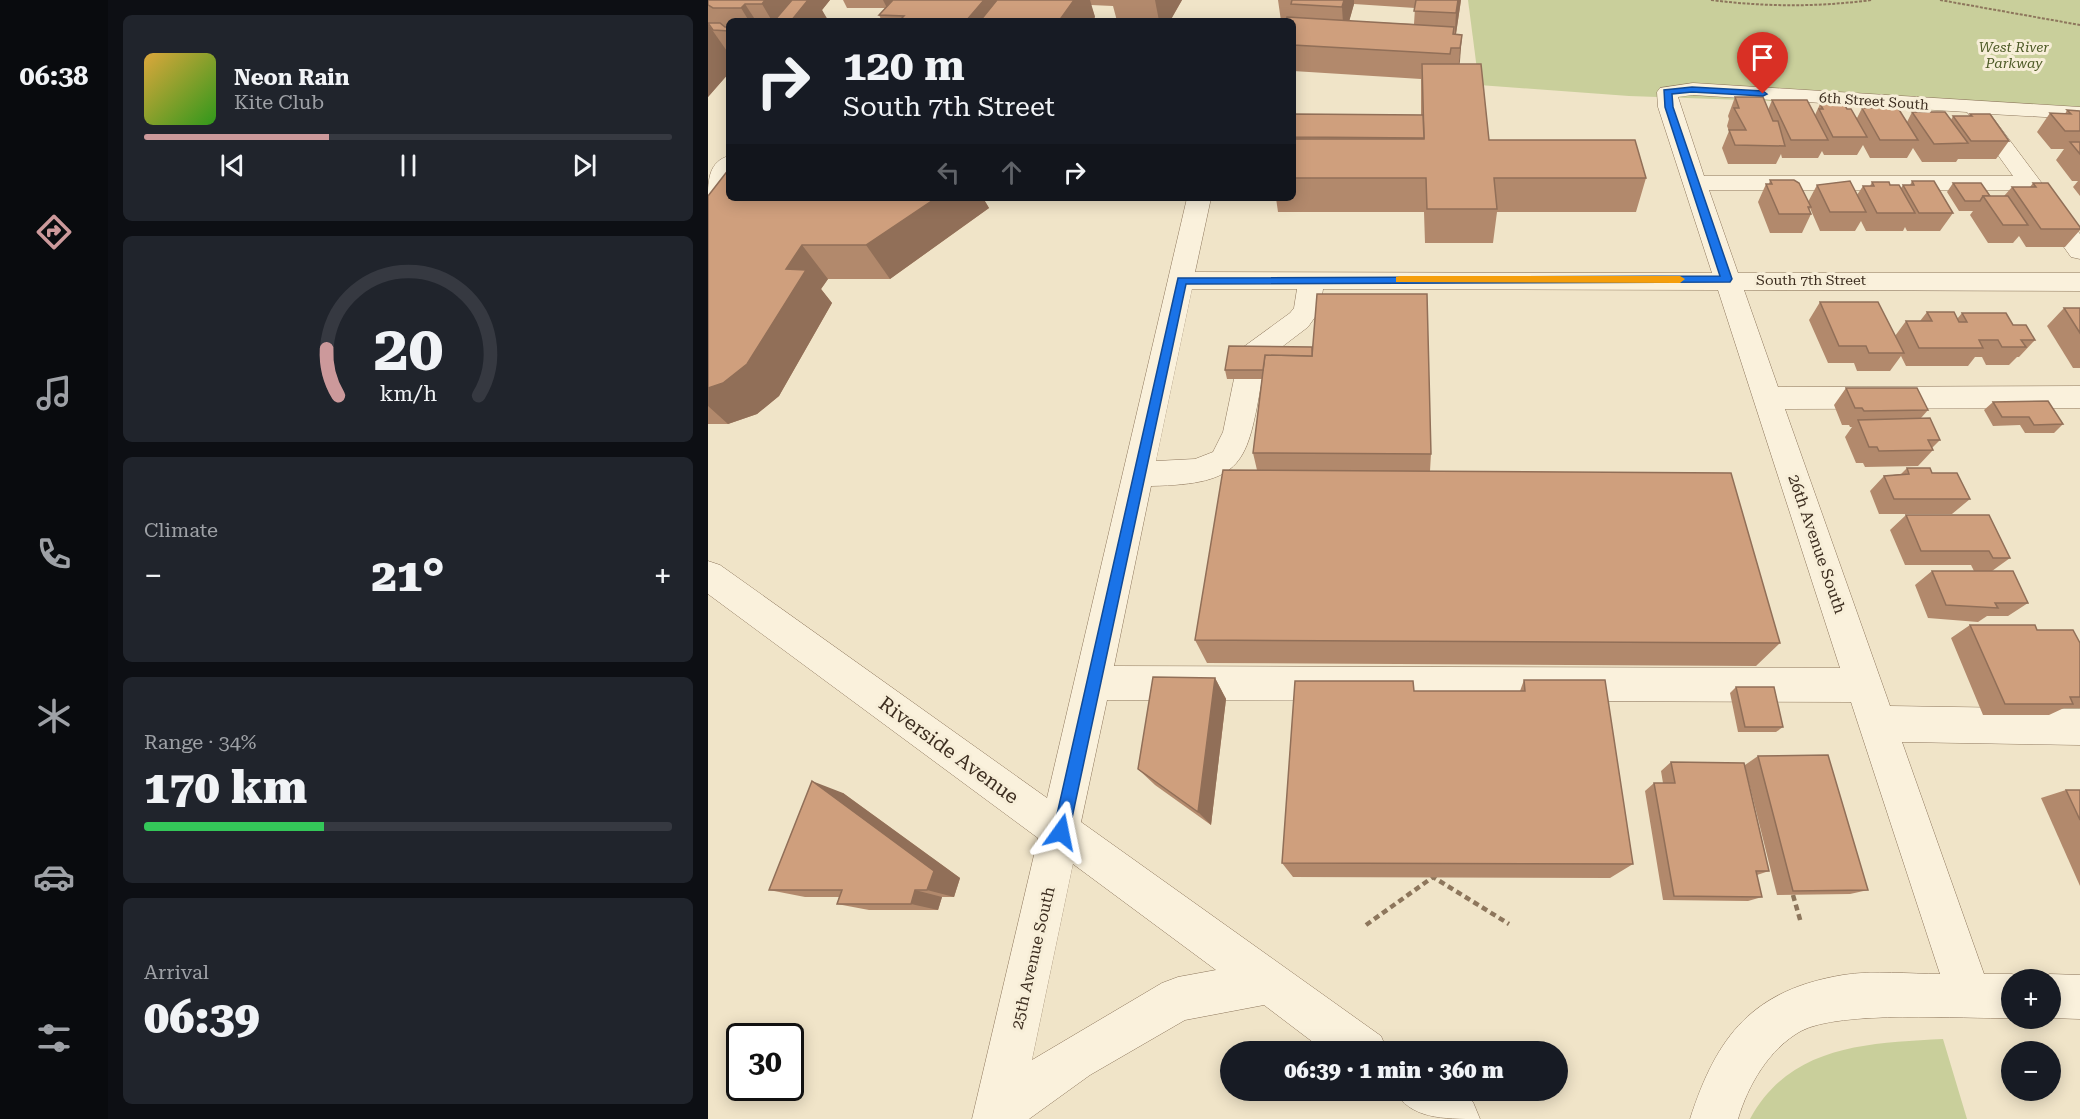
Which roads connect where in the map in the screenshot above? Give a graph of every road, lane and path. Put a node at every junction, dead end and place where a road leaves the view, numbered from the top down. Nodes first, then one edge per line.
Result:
1 (1712, 0) edge
2 (1736, 0) edge
3 (1804, 0) edge
4 (1841, 0) edge
5 (1872, 0) edge
6 (1940, 0) edge
7 (1846, 3) junction
8 (1737, 4) junction
9 (1808, 6) junction
10 (2080, 25) edge
11 (1667, 92) joint
12 (1975, 107) junction
13 (2080, 113) edge
14 (726, 167) edge
15 (1694, 183) junction
16 (2030, 183) junction
17 (708, 190) edge
18 (1198, 201) edge
19 (2080, 251) edge
20 (1727, 279) junction
21 (1181, 280) junction
22 (1311, 280) junction
23 (2080, 282) edge
24 (1767, 398) junction
25 (2079, 399) edge
26 (1140, 474) junction
27 (708, 575) edge
28 (1094, 683) junction
29 (1866, 685) junction
30 (1879, 724) junction
31 (2080, 727) edge
32 (1061, 832) junction
33 (1793, 895) edge
34 (1801, 923) dead end
35 (1509, 924) dead end
36 (1366, 925) dead end
37 (1271, 982) junction
38 (1990, 996) edge
39 (2061, 996) edge
40 (2080, 997) edge
41 (1350, 1041) edge
42 (1432, 1101) edge
43 (997, 1115) edge
44 (1456, 1119) edge
45 (1714, 1119) edge

1 - 8 path
2 - 8 path
3 - 9 path
4 - 7 path
5 - 7 path
6 - 10 path
7 - 9 path
8 - 9 path
11 - 12 street, 6th Street South
11 - 15 street, 26th Avenue South
12 - 13 street, 6th Street South
12 - 16 street
14 - 17 street
15 - 16 street
15 - 20 street, 26th Avenue South
16 - 19 street
18 - 21 street, 25th Avenue South
20 - 22 street, South 7th Street
20 - 23 street, South 7th Street
20 - 24 street, 26th Avenue South
21 - 22 street, South 7th Street
21 - 26 street, 25th Avenue South
22 - 26 street
24 - 25 street
24 - 29 street, 26th Avenue South
26 - 28 street, 25th Avenue South
27 - 32 street, Riverside Avenue
28 - 29 street
28 - 32 street, 25th Avenue South
29 - 30 street, 26th Avenue South
30 - 31 street
30 - 38 street, 26th Avenue South
32 - 37 street, Riverside Avenue
32 - 43 street, 25th Avenue South
33 - 34 path
35 - 36 path
37 - 41 street, Riverside Avenue
37 - 43 street
38 - 45 street
39 - 40 street
42 - 44 street

